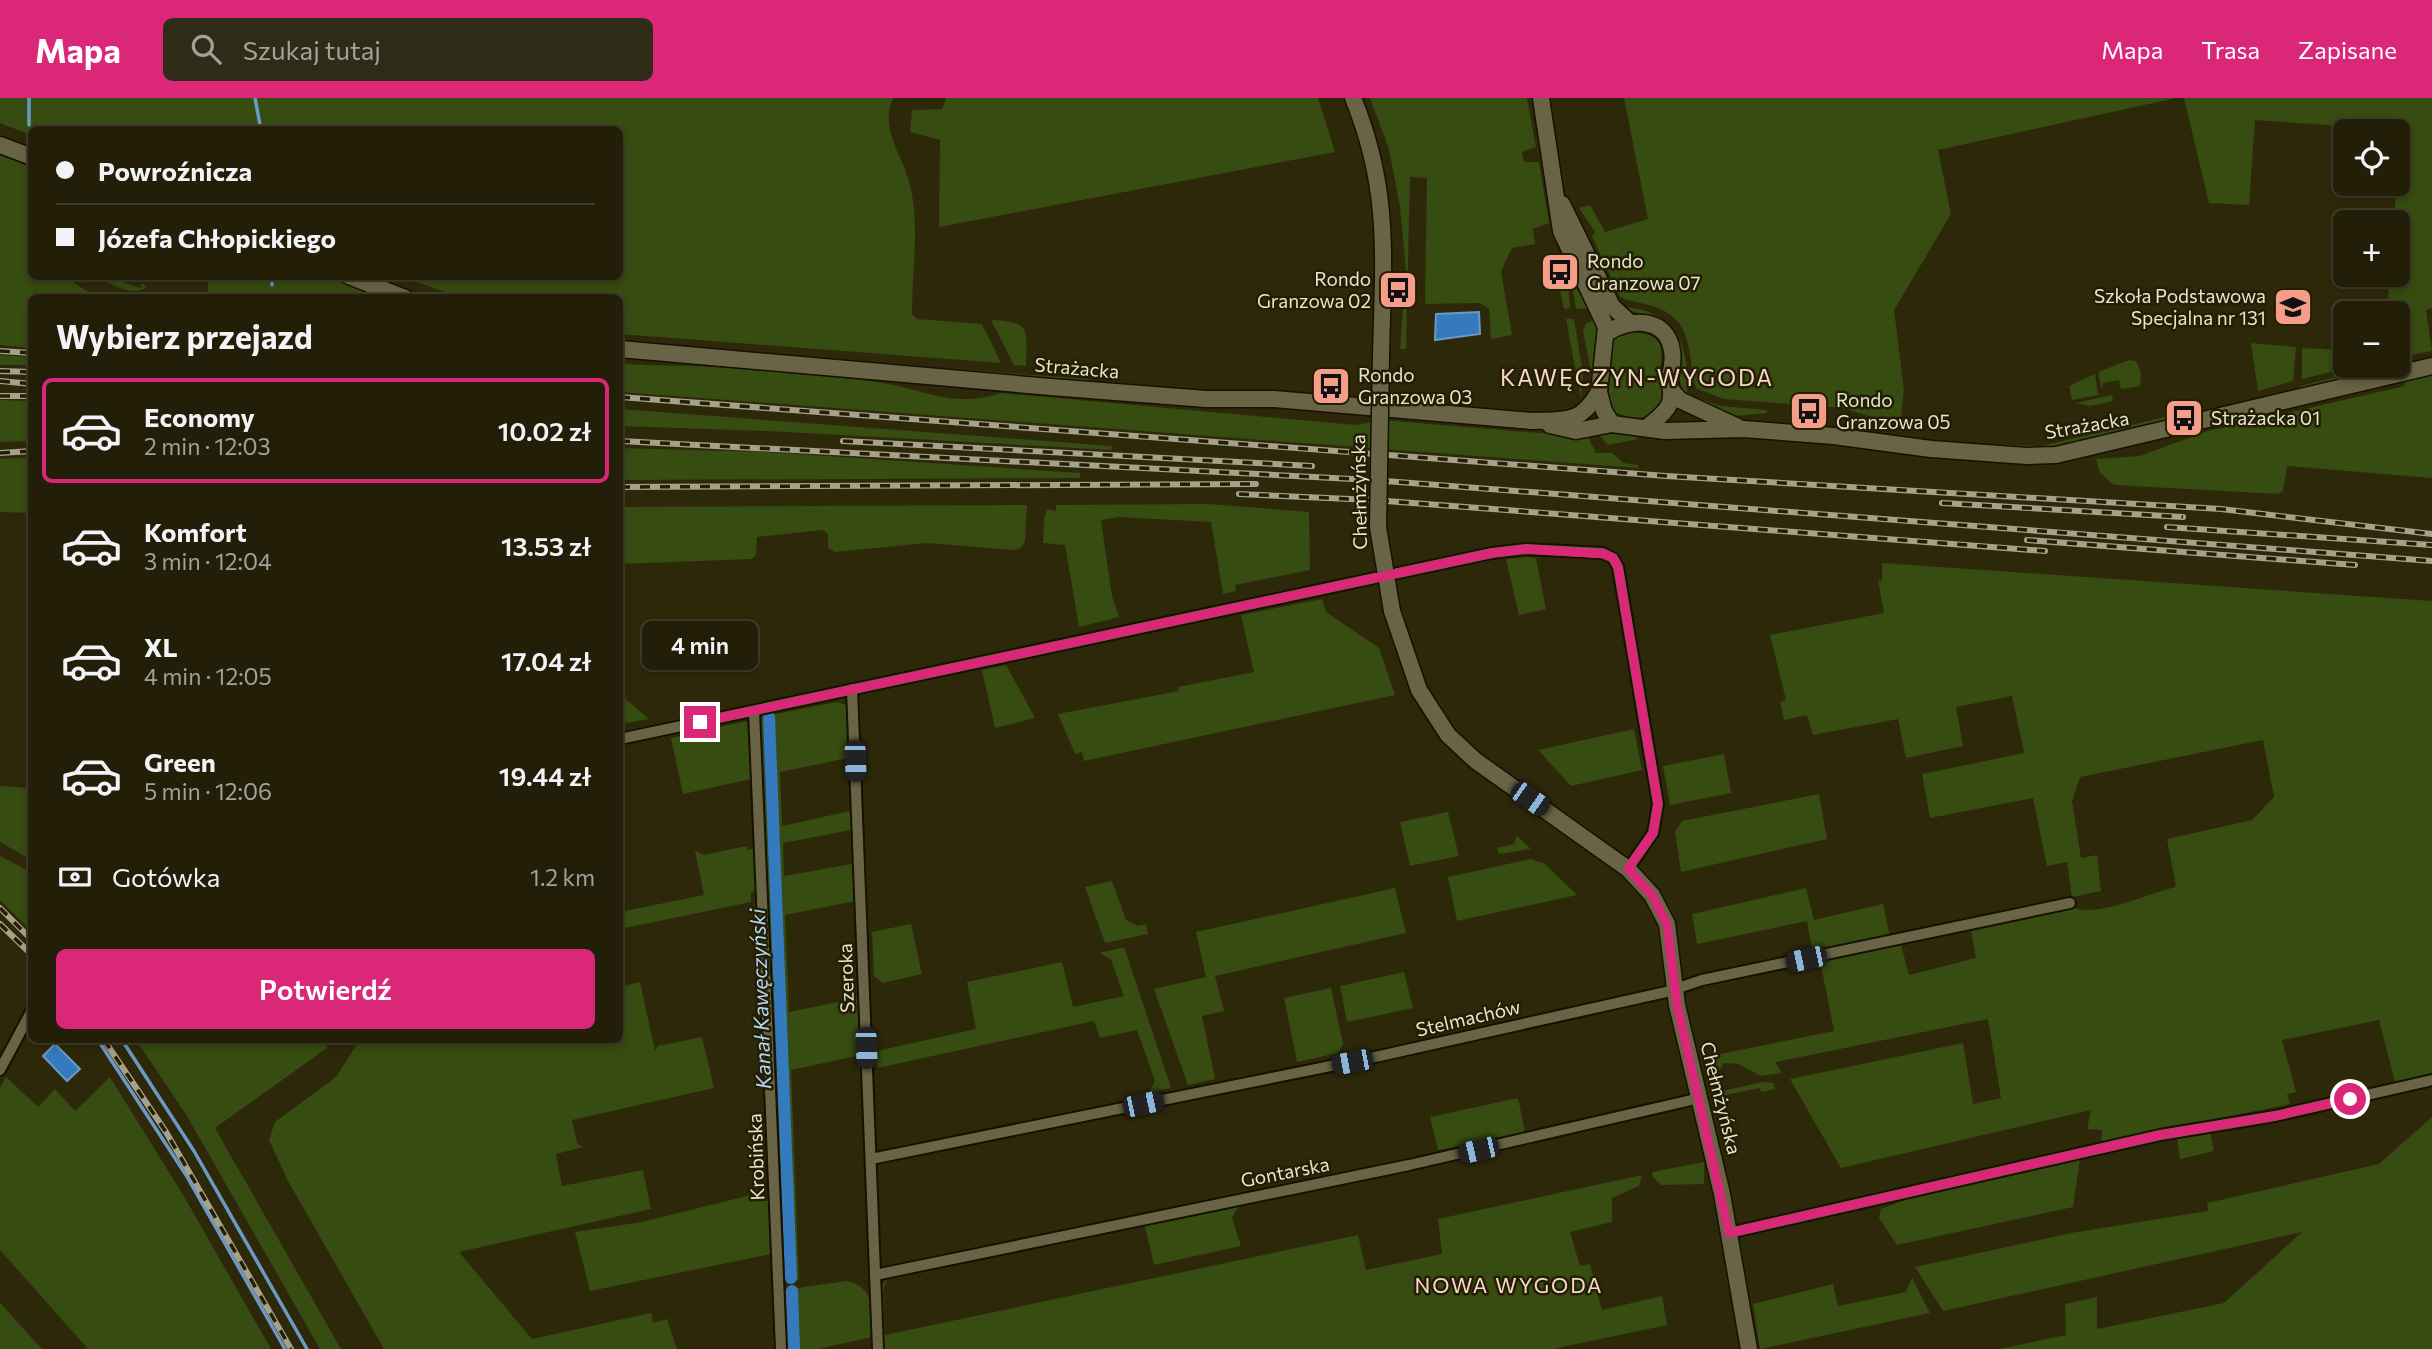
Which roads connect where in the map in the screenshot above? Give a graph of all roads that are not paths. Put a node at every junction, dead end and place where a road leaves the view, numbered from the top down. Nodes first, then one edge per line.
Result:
1 (1353, 98) edge
2 (1541, 98) edge
3 (0, 145) edge
4 (28, 156) edge
5 (1558, 196) junction
6 (359, 280) edge
7 (394, 294) edge
8 (1629, 322) junction
9 (1607, 333) junction
10 (623, 349) edge
11 (2432, 366) edge
12 (1672, 391) junction
13 (1599, 392) junction
14 (1532, 421) junction
15 (1612, 424) junction
16 (1646, 428) junction
17 (1743, 429) junction
18 (852, 689) junction
19 (754, 711) junction
20 (623, 738) edge
21 (1628, 869) junction
22 (2070, 903) dead end
23 (1675, 989) junction
24 (28, 1018) edge
25 (0, 1070) edge
26 (2432, 1080) edge
27 (1700, 1098) junction
28 (871, 1158) junction
29 (1729, 1233) junction
30 (875, 1275) junction
31 (781, 1349) edge
32 (878, 1349) edge
33 (1749, 1349) edge

1 - 21 main road, Chełmżyńska, bridge
2 - 5 main road
3 - 4 main road
5 - 8 main road
5 - 9 main road
6 - 7 main road
8 - 9 main road
8 - 12 main road
9 - 13 main road
10 - 14 main road, Strażacka
11 - 17 main road, Strażacka
12 - 16 main road
12 - 17 main road, Strażacka
13 - 14 main road, Strażacka
13 - 15 main road
14 - 15 main road, Strażacka
15 - 16 main road
16 - 17 main road, Strażacka
18 - 19 street
18 - 21 street
18 - 28 street, Szeroka
19 - 20 street
19 - 31 street, Krobińska
21 - 23 main road, Chełmżyńska
22 - 23 street, Stelmachów
23 - 27 main road, Chełmżyńska
23 - 28 street, Stelmachów
24 - 25 street
26 - 29 street
27 - 29 main road, Chełmżyńska
27 - 30 street, Gontarska
28 - 30 street, Szeroka
29 - 33 main road, Chełmżyńska
30 - 32 street, Szeroka

